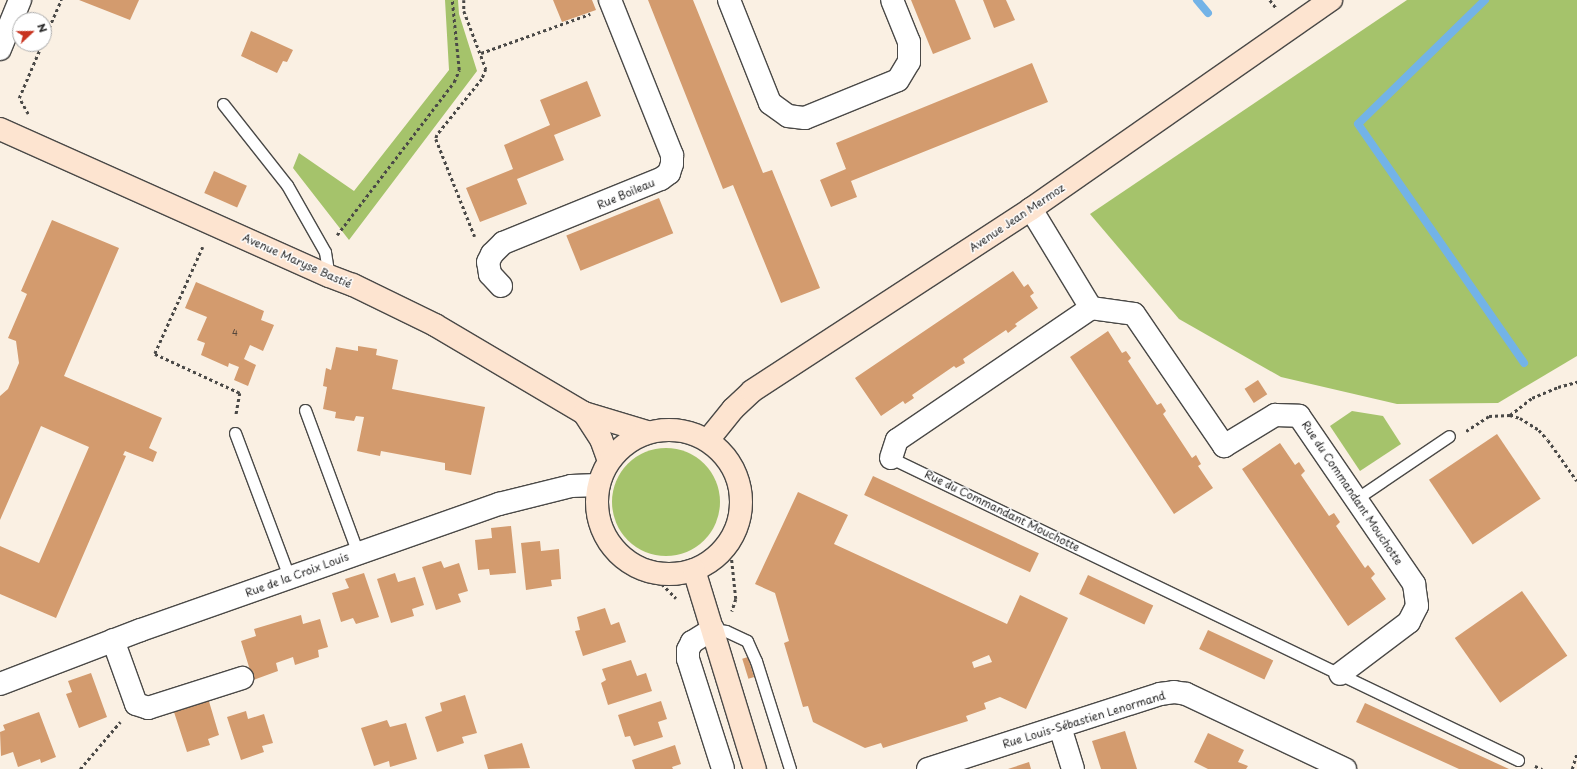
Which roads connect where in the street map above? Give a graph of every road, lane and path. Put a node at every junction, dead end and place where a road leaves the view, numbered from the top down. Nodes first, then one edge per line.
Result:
1 (20, 0) edge
2 (61, 0) edge
3 (452, 0) edge
4 (464, 0) edge
5 (729, 0) edge
6 (892, 0) edge
7 (1332, 0) edge
8 (611, 3) edge
9 (52, 21) edge
10 (0, 49) edge
11 (39, 52) edge
12 (481, 53) junction
13 (223, 104) dead end
14 (8, 133) edge
15 (1032, 209) junction
16 (206, 243) dead end
17 (325, 252) junction
18 (488, 262) junction
19 (329, 276) junction
20 (501, 286) dead end
21 (1091, 308) junction
22 (1577, 382) edge
23 (305, 410) dead end
24 (584, 413) junction
25 (1510, 415) junction
26 (647, 432) junction
27 (235, 433) joint
28 (1449, 436) joint
29 (708, 440) junction
30 (891, 458) joint
31 (609, 461) junction
32 (1577, 481) edge
33 (598, 485) junction
34 (1356, 499) junction
35 (730, 542) junction
36 (358, 553) junction
37 (637, 567) junction
38 (694, 570) junction
39 (289, 578) junction
40 (678, 603) dead end
41 (713, 629) junction
42 (113, 640) junction
43 (747, 641) junction
44 (1340, 674) junction
45 (242, 678) dead end
46 (0, 684) edge
47 (136, 704) junction
48 (1060, 727) junction
49 (1577, 753) edge
50 (1518, 760) dead end
51 (80, 769) edge
52 (723, 769) edge
53 (755, 769) edge
54 (790, 769) edge
55 (928, 769) edge
56 (1073, 769) edge
57 (1345, 769) edge
58 (1572, 769) edge

1 - 10 street
2 - 9 path
3 - 17 path
4 - 12 path
5 - 6 street
7 - 15 street, Avenue Jean Mermoz
8 - 12 path
8 - 18 street, Rue Boileau
11 - 14 path
12 - 18 path
13 - 17 lane
14 - 19 street, Avenue Maryse Bastié
15 - 21 street
15 - 29 street, Avenue Jean Mermoz
16 - 27 path
17 - 19 lane
18 - 20 street
19 - 24 street, Avenue Maryse Bastié
21 - 30 street, Rue du Commandant Mouchotte
21 - 34 street, Rue du Commandant Mouchotte
22 - 25 path
23 - 36 lane
24 - 26 street, Avenue Maryse Bastié
24 - 31 street, Avenue Maryse Bastié
25 - 28 path
25 - 32 path
26 - 29 street
26 - 31 street
27 - 39 lane
28 - 34 lane
29 - 35 street
30 - 44 lane, Rue du Commandant Mouchotte
31 - 33 street
33 - 36 street, Rue de la Croix Louis
33 - 37 street
34 - 44 street, Rue du Commandant Mouchotte
35 - 38 street
35 - 43 path
36 - 39 street, Rue de la Croix Louis
37 - 38 street
37 - 40 path
38 - 41 street
39 - 42 street, Rue de la Croix Louis
41 - 43 lane
41 - 52 street
41 - 53 street
42 - 46 street, Rue de la Croix Louis
42 - 47 street
43 - 54 lane
44 - 50 lane, Rue du Commandant Mouchotte
45 - 47 street
47 - 51 path
48 - 55 street, Rue Louis-Sébastien Lenormand
48 - 56 street
48 - 57 street, Rue Louis-Sébastien Lenormand
49 - 58 path

